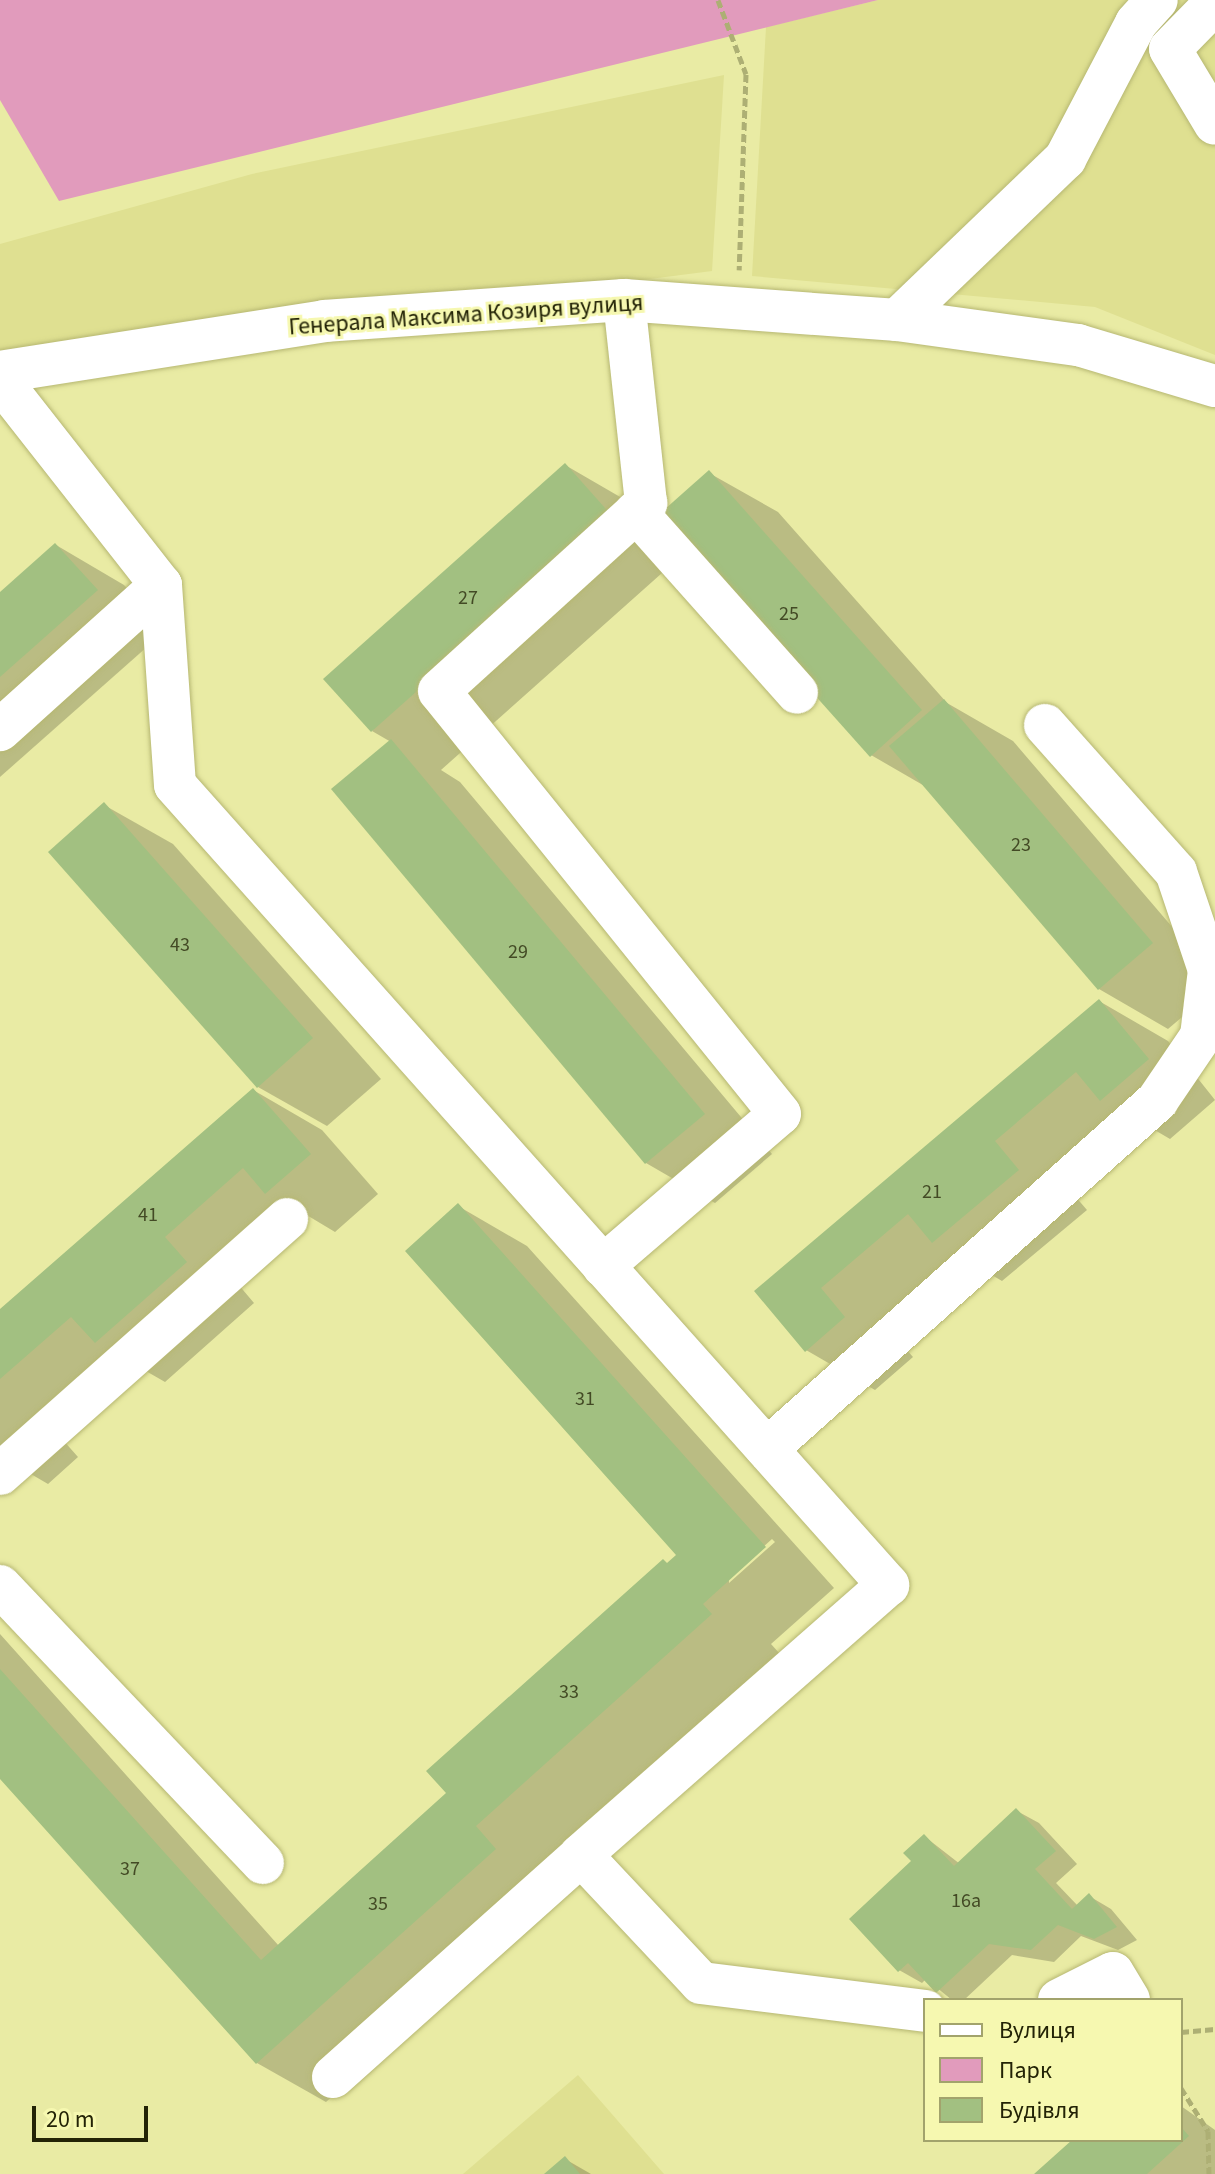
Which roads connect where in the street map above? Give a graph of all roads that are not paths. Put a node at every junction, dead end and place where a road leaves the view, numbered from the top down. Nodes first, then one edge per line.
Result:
1 (1157, 0) edge
2 (1215, 3) edge
3 (1215, 124) edge
4 (624, 300) junction
5 (897, 320) junction
6 (0, 372) edge
7 (0, 380) edge
8 (1215, 386) edge
9 (636, 512) junction
10 (161, 585) junction
11 (797, 693) dead end
12 (1045, 725) dead end
13 (0, 730) edge
14 (1208, 1043) edge
15 (287, 1219) dead end
16 (603, 1266) junction
17 (767, 1449) junction
18 (0, 1474) edge
19 (0, 1586) edge
20 (581, 1855) junction
21 (263, 1863) dead end
22 (1063, 1998) edge
23 (1128, 1998) edge
24 (923, 2011) edge
25 (333, 2077) dead end

1 - 5 street
2 - 3 street
4 - 5 street, Генерала Максима Козиря вулиця
4 - 6 street, Генерала Максима Козиря вулиця
4 - 9 street
5 - 8 street, Генерала Максима Козиря вулиця
7 - 10 street
9 - 11 street
9 - 16 street
10 - 13 street
10 - 16 street
12 - 14 street
14 - 17 street
15 - 18 street
16 - 17 street
17 - 20 street
19 - 21 street
20 - 24 street
20 - 25 street
22 - 23 street

